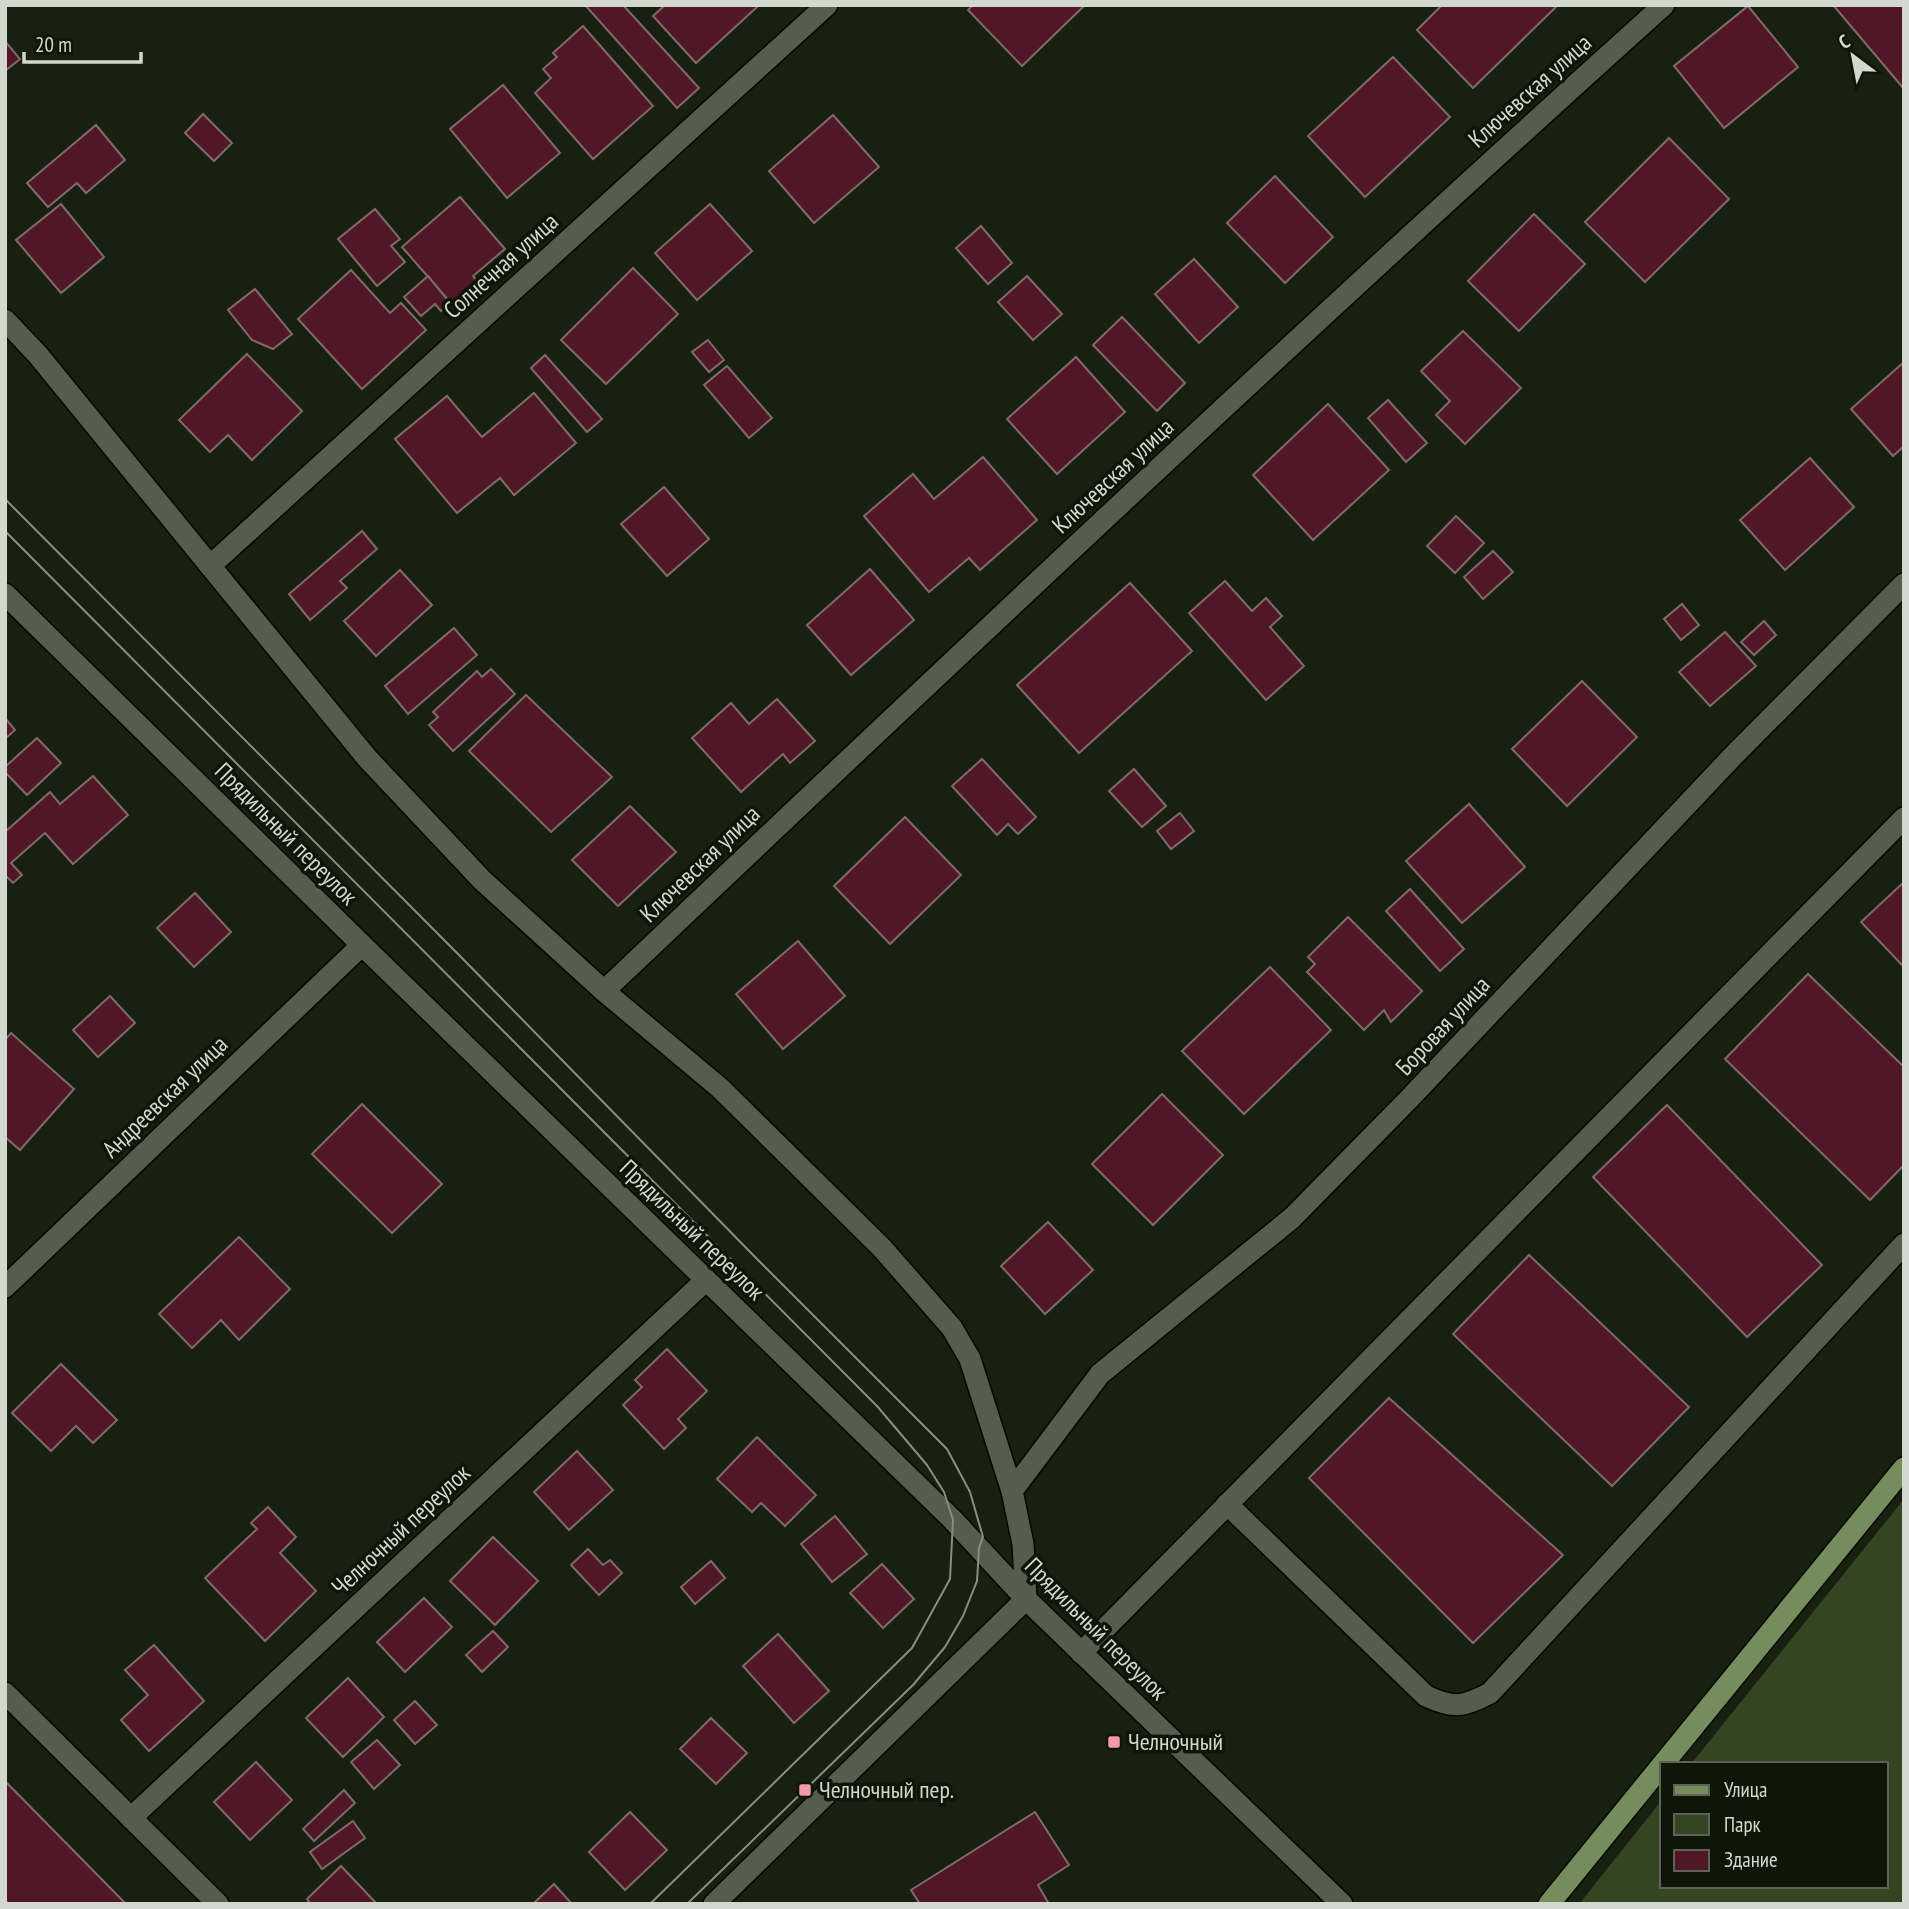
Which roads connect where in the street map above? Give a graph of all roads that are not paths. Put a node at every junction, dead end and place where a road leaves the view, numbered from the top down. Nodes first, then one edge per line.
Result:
1 (827, 5) edge
2 (1664, 5) edge
3 (5, 320) edge
4 (210, 566) junction
5 (1904, 584) edge
6 (7, 600) edge
7 (1904, 818) edge
8 (362, 945) junction
9 (604, 991) junction
10 (1904, 1244) edge
11 (706, 1280) junction
12 (5, 1287) edge
13 (1904, 1468) edge
14 (1012, 1491) junction
15 (1227, 1504) junction
16 (1026, 1599) junction
17 (1081, 1653) junction
18 (5, 1693) edge
19 (1665, 1762) edge
20 (1660, 1768) edge
21 (131, 1818) junction
22 (218, 1904) edge
23 (714, 1904) edge
24 (1342, 1904) edge
25 (1549, 1904) edge

1 - 4 street, Солнечная улица
2 - 9 street, Ключевская улица
3 - 4 street
4 - 9 street
5 - 14 street, Боровая улица
6 - 8 street, Прядильный переулок
7 - 15 street
8 - 11 street, Прядильный переулок
8 - 12 street, Андреевская улица
9 - 14 street
10 - 15 street
11 - 16 street, Прядильный переулок
11 - 21 street, Челночный переулок
13 - 19 main road
14 - 16 street
15 - 17 street
16 - 17 street, Прядильный переулок
16 - 23 street
17 - 24 street, Прядильный переулок
18 - 21 street
20 - 25 main road
21 - 22 street

